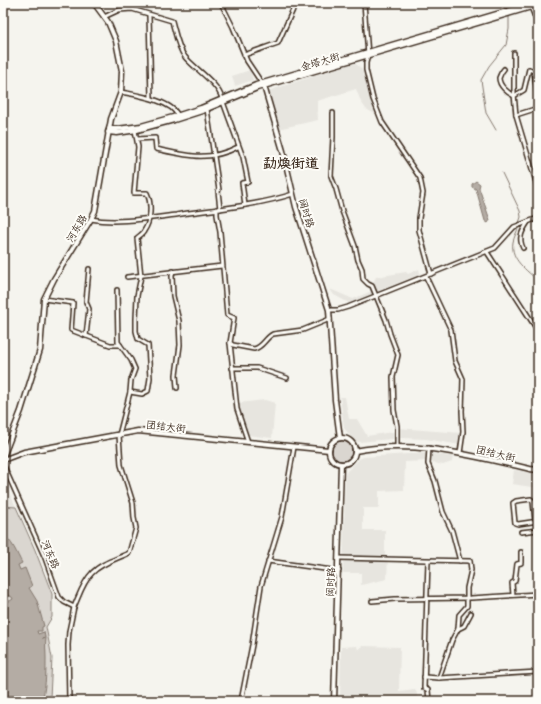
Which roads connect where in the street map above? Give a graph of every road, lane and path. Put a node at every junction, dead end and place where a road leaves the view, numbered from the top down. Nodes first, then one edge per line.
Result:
1 (94, 3) edge
2 (221, 3) edge
3 (296, 3) edge
4 (364, 3) edge
5 (531, 4) edge
6 (538, 5) edge
7 (149, 15) junction
8 (104, 17) junction
9 (538, 25) edge
10 (368, 53) junction
11 (514, 53) dead end
12 (244, 55) junction
13 (504, 69) dead end
14 (263, 84) junction
15 (121, 92) junction
16 (514, 96) junction
17 (151, 98) junction
18 (223, 100) junction
19 (538, 100) edge
20 (538, 108) edge
21 (207, 109) junction
22 (333, 113) dead end
23 (516, 115) junction
24 (178, 116) junction
25 (135, 130) junction
26 (109, 131) junction
27 (137, 139) junction
28 (238, 147) junction
29 (214, 156) junction
30 (538, 189) edge
31 (293, 194) junction
32 (245, 204) junction
33 (219, 209) junction
34 (538, 218) edge
35 (91, 219) junction
36 (149, 219) junction
37 (526, 223) junction
38 (523, 248) dead end
39 (487, 252) junction
40 (222, 266) junction
41 (89, 269) dead end
42 (174, 271) junction
43 (431, 274) junction
44 (141, 276) junction
45 (426, 276) junction
46 (127, 277) dead end
47 (117, 290) dead end
48 (376, 297) junction
49 (44, 299) junction
50 (329, 310) junction
51 (330, 319) junction
52 (538, 331) edge
53 (86, 336) junction
54 (230, 342) junction
55 (120, 345) junction
56 (232, 368) junction
57 (287, 378) dead end
58 (177, 388) dead end
59 (130, 392) junction
60 (119, 434) junction
61 (340, 438) junction
62 (248, 442) junction
63 (294, 446) junction
64 (397, 447) junction
65 (429, 448) junction
66 (329, 450) junction
67 (355, 450) junction
68 (460, 453) junction
69 (3, 459) edge
70 (3, 464) edge
71 (341, 464) junction
72 (538, 470) edge
73 (535, 521) edge
74 (536, 530) edge
75 (521, 532) dead end
76 (521, 552) dead end
77 (339, 558) junction
78 (268, 561) junction
79 (428, 561) junction
80 (460, 561) junction
81 (339, 571) junction
82 (538, 594) edge
83 (513, 595) junction
84 (426, 598) junction
85 (468, 598) junction
86 (372, 601) dead end
87 (74, 607) junction
88 (471, 613) dead end
89 (458, 629) junction
90 (538, 672) edge
91 (424, 677) junction
92 (439, 678) junction
93 (69, 701) edge
94 (241, 701) edge
95 (334, 701) edge
96 (429, 701) edge

1 - 8 main road, 河东路
2 - 12 street, 阔时路
3 - 12 street
4 - 10 street
5 - 6 main road, 金塔大街
5 - 9 street
5 - 10 main road, 金塔大街
7 - 8 street
7 - 17 street
7 - 18 street
8 - 15 main road, 河东路
10 - 14 main road, 金塔大街
10 - 43 street
11 - 16 street
12 - 14 street, 阔时路
13 - 16 street
14 - 18 main road, 金塔大街
14 - 31 main road, 阔时路
15 - 17 street
15 - 26 main road, 河东路
16 - 19 street
16 - 23 street
17 - 24 street
18 - 21 main road, 金塔大街
18 - 24 main road, 金塔大街
18 - 28 street
20 - 23 street
21 - 25 main road, 金塔大街
21 - 29 street
22 - 48 street
23 - 30 street
24 - 26 main road, 金塔大街
25 - 26 main road, 金塔大街
25 - 27 street
26 - 35 main road, 河东路
27 - 29 street
27 - 36 street
28 - 29 street
28 - 32 street
29 - 33 street
31 - 32 street
31 - 50 main road, 阔时路
32 - 33 street
33 - 36 street
33 - 40 street
34 - 37 street
35 - 36 street
35 - 49 main road, 河东路
36 - 44 street
37 - 38 street
37 - 39 street
39 - 43 street
39 - 52 street
40 - 42 street
40 - 54 street
41 - 53 street
42 - 44 street
42 - 58 street
43 - 45 street
44 - 46 street
44 - 59 street
45 - 48 street
45 - 68 street
47 - 55 street
48 - 50 street
48 - 64 street
49 - 53 street
49 - 69 main road, 河东路
50 - 51 main road, 阔时路
51 - 54 street
51 - 61 main road, 阔时路
53 - 55 street
54 - 56 street
55 - 59 street
56 - 57 street
56 - 62 street
59 - 60 street
60 - 62 main road, 团结大街
60 - 69 main road, 团结大街
60 - 87 street
61 - 66 main road
61 - 67 main road
62 - 63 main road, 团结大街
63 - 66 main road, 团结大街
63 - 78 street
64 - 65 main road, 团结大街
64 - 67 main road, 团结大街
65 - 68 main road, 团结大街
65 - 80 street
66 - 71 main road
67 - 71 main road
68 - 72 main road, 团结大街
70 - 87 street, 河东路
71 - 77 main road, 阔时路
73 - 73 street
73 - 74 street
74 - 75 street
76 - 83 street
77 - 79 street
77 - 81 main road, 阔时路
78 - 81 street
78 - 94 street
79 - 80 street
79 - 84 street
80 - 85 street
81 - 95 main road, 阔时路
82 - 83 street
83 - 85 street
84 - 85 street
84 - 86 street
84 - 91 street
85 - 89 street
87 - 93 street
88 - 89 street
89 - 92 street
90 - 92 street
91 - 92 street
91 - 96 street

